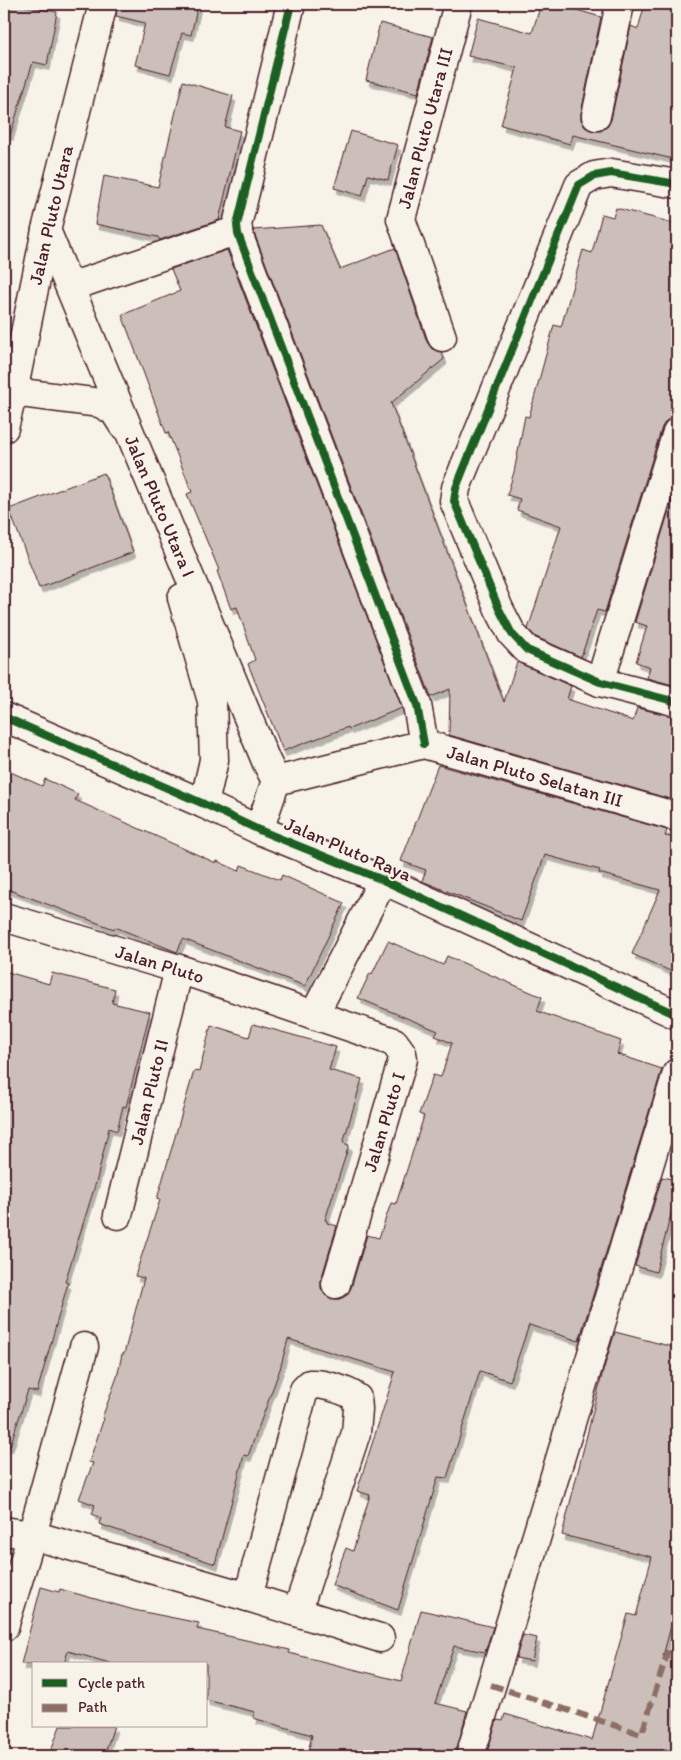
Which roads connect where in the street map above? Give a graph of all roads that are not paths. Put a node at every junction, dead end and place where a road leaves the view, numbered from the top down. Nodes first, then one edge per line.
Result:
1 (103, 4) edge
2 (291, 4) edge
3 (458, 4) edge
4 (620, 4) edge
5 (596, 116) dead end
6 (677, 184) edge
7 (46, 230) junction
8 (238, 230) junction
9 (70, 287) junction
10 (442, 337) dead end
11 (13, 392) junction
12 (4, 428) edge
13 (677, 432) edge
14 (600, 682) junction
15 (677, 702) edge
16 (4, 717) edge
17 (424, 744) junction
18 (273, 776) junction
19 (209, 783) junction
20 (677, 817) edge
21 (259, 830) junction
22 (383, 880) junction
23 (4, 917) edge
24 (179, 969) junction
25 (314, 1015) junction
26 (677, 1015) edge
27 (677, 1073) edge
28 (118, 1215) dead end
29 (336, 1284) dead end
30 (84, 1347) dead end
31 (4, 1530) edge
32 (32, 1534) junction
33 (248, 1597) junction
34 (297, 1612) junction
35 (4, 1627) edge
36 (380, 1638) dead end
37 (470, 1756) edge

1 - 7 street, Jalan Pluto Utara
2 - 8 street
3 - 10 street, Jalan Pluto Utara III
4 - 5 street
6 - 14 street
7 - 9 street, Jalan Pluto Utara I
7 - 11 street, Jalan Pluto Utara
8 - 9 street
8 - 17 street
9 - 18 street, Jalan Pluto Utara I
11 - 12 street, Jalan Pluto Utara
11 - 19 street
13 - 14 street
14 - 15 street
16 - 19 street, Jalan Pluto Raya
17 - 18 street, Jalan Pluto Selatan III
17 - 20 street, Jalan Pluto Selatan III
18 - 21 street
19 - 21 street, Jalan Pluto Raya
21 - 22 street, Jalan Pluto Raya
22 - 25 street
22 - 26 street, Jalan Pluto Raya
23 - 24 street, Jalan Pluto
24 - 25 street, Jalan Pluto
24 - 28 street, Jalan Pluto II
25 - 29 street, Jalan Pluto I
27 - 37 street
30 - 32 street
31 - 32 street
32 - 33 street
32 - 35 street
33 - 34 street
33 - 34 street
34 - 36 street

